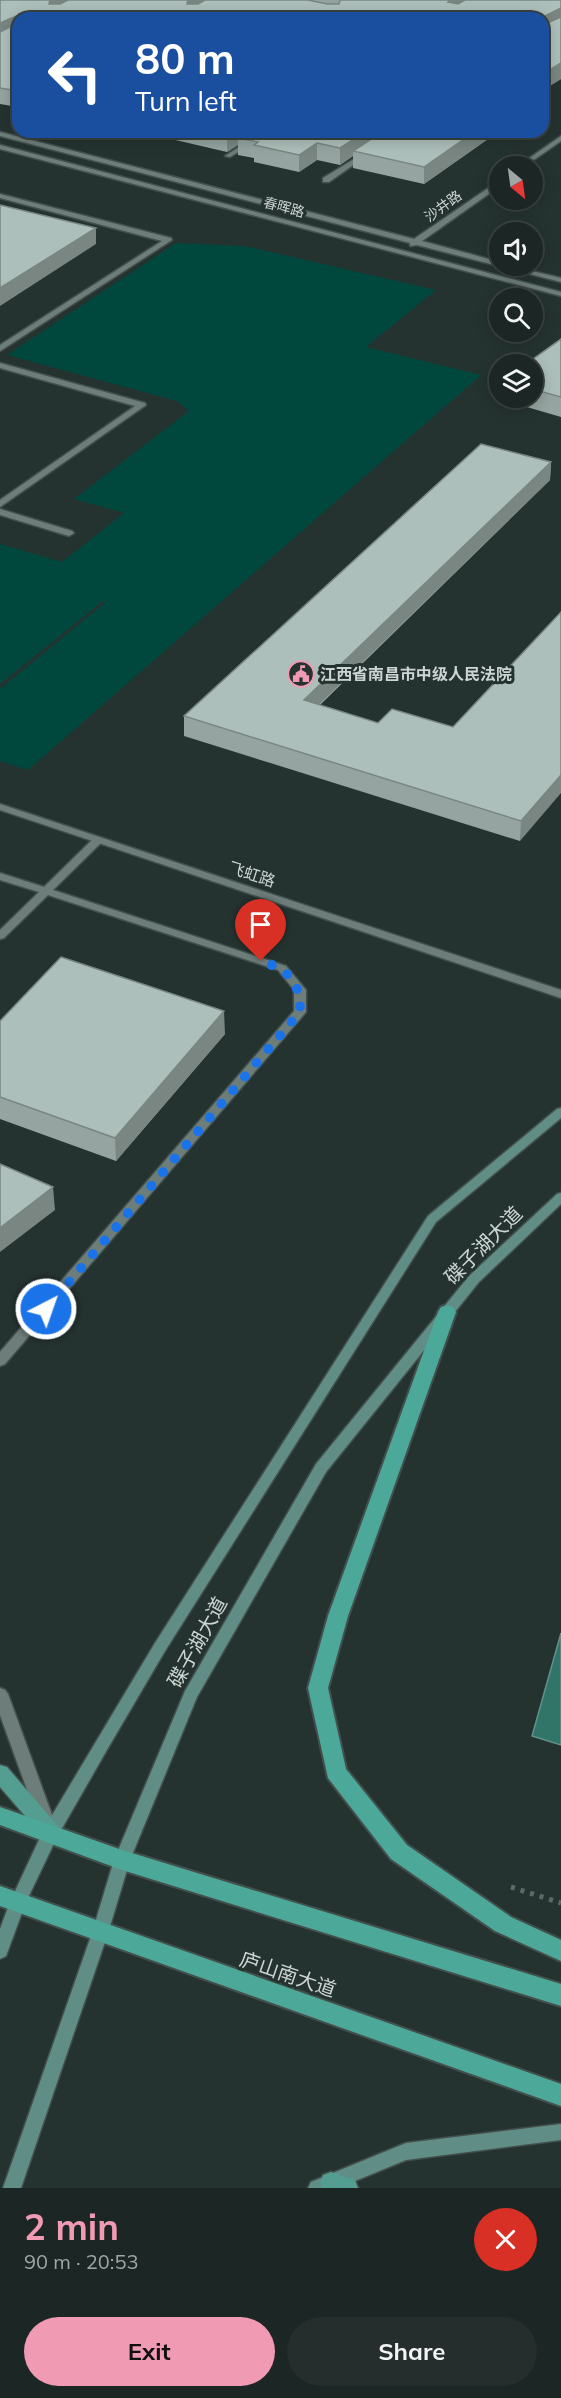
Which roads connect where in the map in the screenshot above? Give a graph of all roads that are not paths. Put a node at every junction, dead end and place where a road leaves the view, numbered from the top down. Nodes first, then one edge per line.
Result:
1 (15, 138) edge
2 (257, 138) edge
3 (561, 138) edge
4 (0, 147) edge
5 (376, 147) edge
6 (228, 156) dead end
7 (535, 156) edge
8 (326, 180) dead end
9 (489, 190) edge
10 (0, 196) edge
11 (416, 242) junction
12 (402, 252) junction
13 (489, 261) edge
14 (543, 276) edge
15 (561, 280) edge
16 (561, 294) edge
17 (0, 349) edge
18 (0, 365) edge
19 (0, 504) edge
20 (0, 512) edge
21 (69, 533) dead end
22 (0, 807) edge
23 (98, 840) junction
24 (0, 876) edge
25 (45, 891) junction
26 (0, 936) edge
27 (561, 994) edge
28 (561, 1112) edge
29 (561, 1197) edge
30 (447, 1312) junction
31 (0, 1361) edge
32 (0, 1694) edge
33 (0, 1773) edge
34 (0, 1816) edge
35 (51, 1832) junction
36 (122, 1860) junction
37 (6, 1902) edge
38 (100, 1933) junction
39 (0, 1950) edge
40 (561, 1951) edge
41 (561, 1995) edge
42 (561, 2096) edge
43 (561, 2132) edge
44 (331, 2186) edge
45 (12, 2188) edge

1 - 11 street, 春晖路
2 - 6 street
3 - 7 street
4 - 12 street, 春晖路
5 - 8 street
9 - 11 street, 沙井路
10 - 17 street
11 - 12 street, 沙井路
11 - 13 street, 春晖路
12 - 16 street, 春晖路
14 - 15 street
18 - 19 street
20 - 21 street
22 - 23 street, 飞虹路
23 - 25 street
23 - 27 street, 飞虹路
24 - 25 street
25 - 26 street
25 - 31 street
28 - 35 main road, 碟子湖大道
29 - 30 main road, 碟子湖大道
30 - 36 main road, 碟子湖大道
30 - 40 highway
32 - 35 street
33 - 35 main road
34 - 35 highway
35 - 36 highway
35 - 37 main road, 碟子湖大道
36 - 38 main road, 碟子湖大道
36 - 41 highway
37 - 38 highway, 庐山南大道
37 - 39 main road, 碟子湖大道
38 - 42 highway, 庐山南大道
38 - 45 main road, 碟子湖大道
43 - 44 main road

